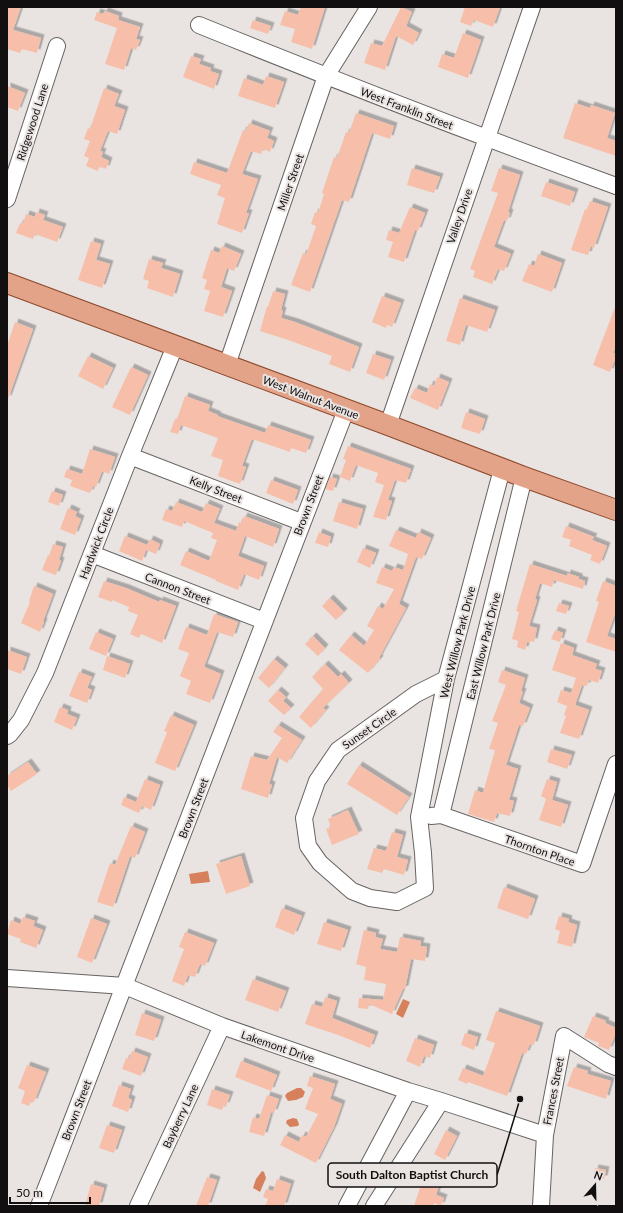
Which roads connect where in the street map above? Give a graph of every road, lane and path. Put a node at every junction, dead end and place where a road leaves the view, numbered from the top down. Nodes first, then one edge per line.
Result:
1 (369, 7) edge
2 (532, 7) edge
3 (199, 24) dead end
4 (57, 46) dead end
5 (326, 76) junction
6 (486, 138) junction
7 (616, 186) edge
8 (7, 199) edge
9 (9, 288) edge
10 (175, 346) junction
11 (227, 365) junction
12 (346, 410) junction
13 (388, 425) junction
14 (130, 456) junction
15 (502, 469) junction
16 (524, 477) junction
17 (616, 510) edge
18 (301, 522) junction
19 (92, 554) junction
20 (264, 621) junction
21 (446, 679) junction
22 (7, 736) edge
23 (616, 764) edge
24 (419, 816) junction
25 (441, 816) junction
26 (7, 978) edge
27 (125, 986) junction
28 (222, 1026) junction
29 (616, 1067) edge
30 (408, 1091) junction
31 (441, 1101) junction
32 (545, 1135) junction
33 (39, 1206) edge
34 (138, 1206) edge
35 (347, 1206) edge
36 (374, 1206) edge
37 (540, 1206) edge

1 - 5 street, Miller Street
2 - 6 street, Valley Drive
3 - 5 street, West Franklin Street
4 - 8 street, Ridgewood Lane
5 - 6 street, West Franklin Street
5 - 11 street, Miller Street
6 - 7 street, West Franklin Street
6 - 13 street, Valley Drive
9 - 10 main road, West Walnut Avenue
10 - 11 main road, West Walnut Avenue
10 - 14 street, Hardwick Circle
11 - 12 main road, West Walnut Avenue
12 - 13 main road, West Walnut Avenue
12 - 18 street, Brown Street
13 - 15 main road, West Walnut Avenue
14 - 18 street, Kelly Street
14 - 19 street, Hardwick Circle
15 - 16 main road, West Walnut Avenue
15 - 21 street, West Willow Park Drive
16 - 17 main road, West Walnut Avenue
16 - 25 street, East Willow Park Drive
18 - 20 street, Brown Street
19 - 20 street, Cannon Street
19 - 22 street, Hardwick Circle
20 - 27 street, Brown Street
21 - 24 street, West Willow Park Drive
21 - 24 street, Sunset Circle
23 - 25 street, Thornton Place
24 - 25 street, Thornton Place
26 - 27 street, Lakemont Drive
27 - 28 street, Lakemont Drive
27 - 33 street, Brown Street
28 - 30 street, Lakemont Drive
28 - 34 street, Bayberry Lane
29 - 32 street, Frances Street
30 - 31 street, Lakemont Drive
30 - 35 street
31 - 32 street, Lakemont Drive
31 - 36 street
32 - 37 street, Frances Street

